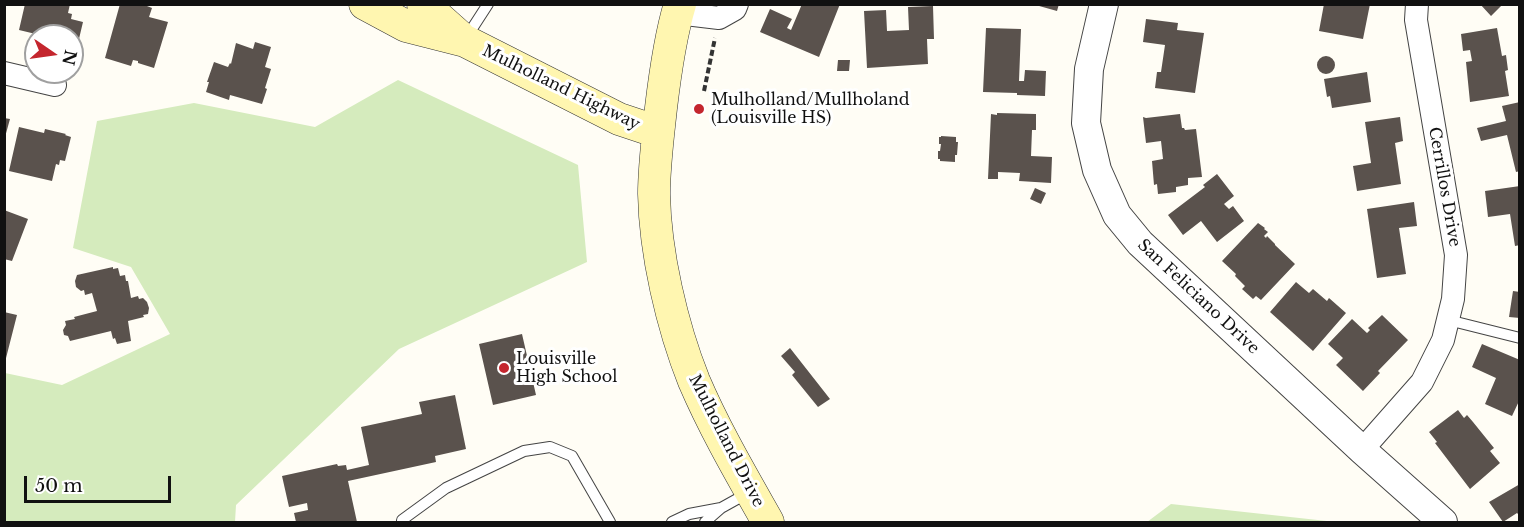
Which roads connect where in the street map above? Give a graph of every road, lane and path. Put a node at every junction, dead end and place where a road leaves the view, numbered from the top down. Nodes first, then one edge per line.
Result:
1 (365, 4) edge
2 (423, 4) edge
3 (488, 4) edge
4 (737, 4) edge
5 (1104, 4) edge
6 (1418, 4) edge
7 (679, 9) edge
8 (715, 38) dead end
9 (465, 41) junction
10 (4, 73) edge
11 (55, 85) dead end
12 (704, 91) dead end
13 (658, 132) junction
14 (1448, 321) junction
15 (1520, 338) edge
16 (1362, 450) junction
17 (751, 492) junction
18 (721, 508) junction
19 (690, 518) edge
20 (402, 522) edge
21 (610, 522) edge
22 (672, 522) edge
23 (705, 522) edge
24 (768, 522) edge
25 (1443, 522) edge

1 - 9 main road, Mulholland Highway
2 - 9 main road, Mulholland Highway
3 - 9 lane
4 - 7 street
5 - 16 street, San Feliciano Drive
6 - 14 street, Cerrillos Drive
7 - 13 main road, Mulholland Drive
8 - 12 path
9 - 13 main road, Mulholland Highway
10 - 11 street
13 - 17 main road, Mulholland Drive
14 - 15 lane
14 - 16 street, Cerrillos Drive
16 - 25 street, San Feliciano Drive
17 - 18 lane
17 - 24 main road, Mulholland Drive
18 - 19 lane
18 - 23 lane
19 - 22 lane
20 - 21 lane

